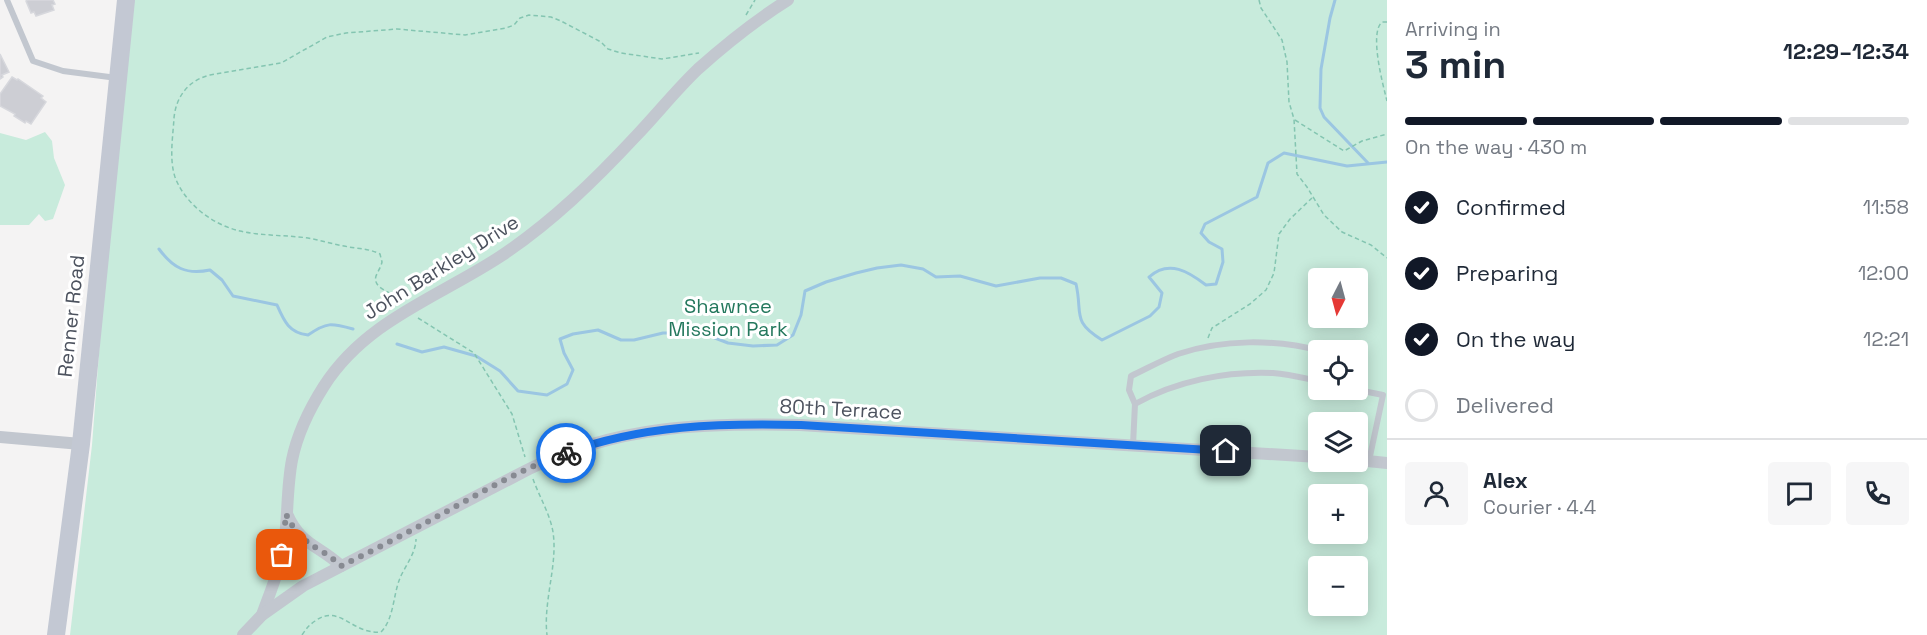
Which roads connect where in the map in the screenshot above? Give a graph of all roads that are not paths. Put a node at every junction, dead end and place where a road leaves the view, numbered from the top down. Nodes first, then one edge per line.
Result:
1 (7, 0) edge
2 (126, 0) edge
3 (788, 0) edge
4 (118, 78) junction
5 (1308, 349) edge
6 (1308, 379) edge
7 (1368, 392) edge
8 (1135, 404) junction
9 (0, 437) edge
10 (81, 444) junction
11 (1368, 444) edge
12 (1133, 445) junction
13 (1308, 456) edge
14 (1368, 461) edge
15 (1387, 463) edge
16 (286, 514) junction
17 (341, 566) junction
18 (262, 615) junction
19 (56, 635) edge
20 (243, 635) edge

1 - 4 lane
2 - 4 main road, Renner Road
3 - 16 street, John Barkley Drive
4 - 10 main road, Renner Road
5 - 8 lane
6 - 8 lane
7 - 11 lane
8 - 12 lane
9 - 10 street
10 - 19 main road, Renner Road
12 - 13 street, 80th Terrace
12 - 17 street, 80th Terrace
14 - 15 street
16 - 17 street
16 - 18 street, John Barkley Drive
17 - 18 street, 80th Terrace
18 - 20 street

